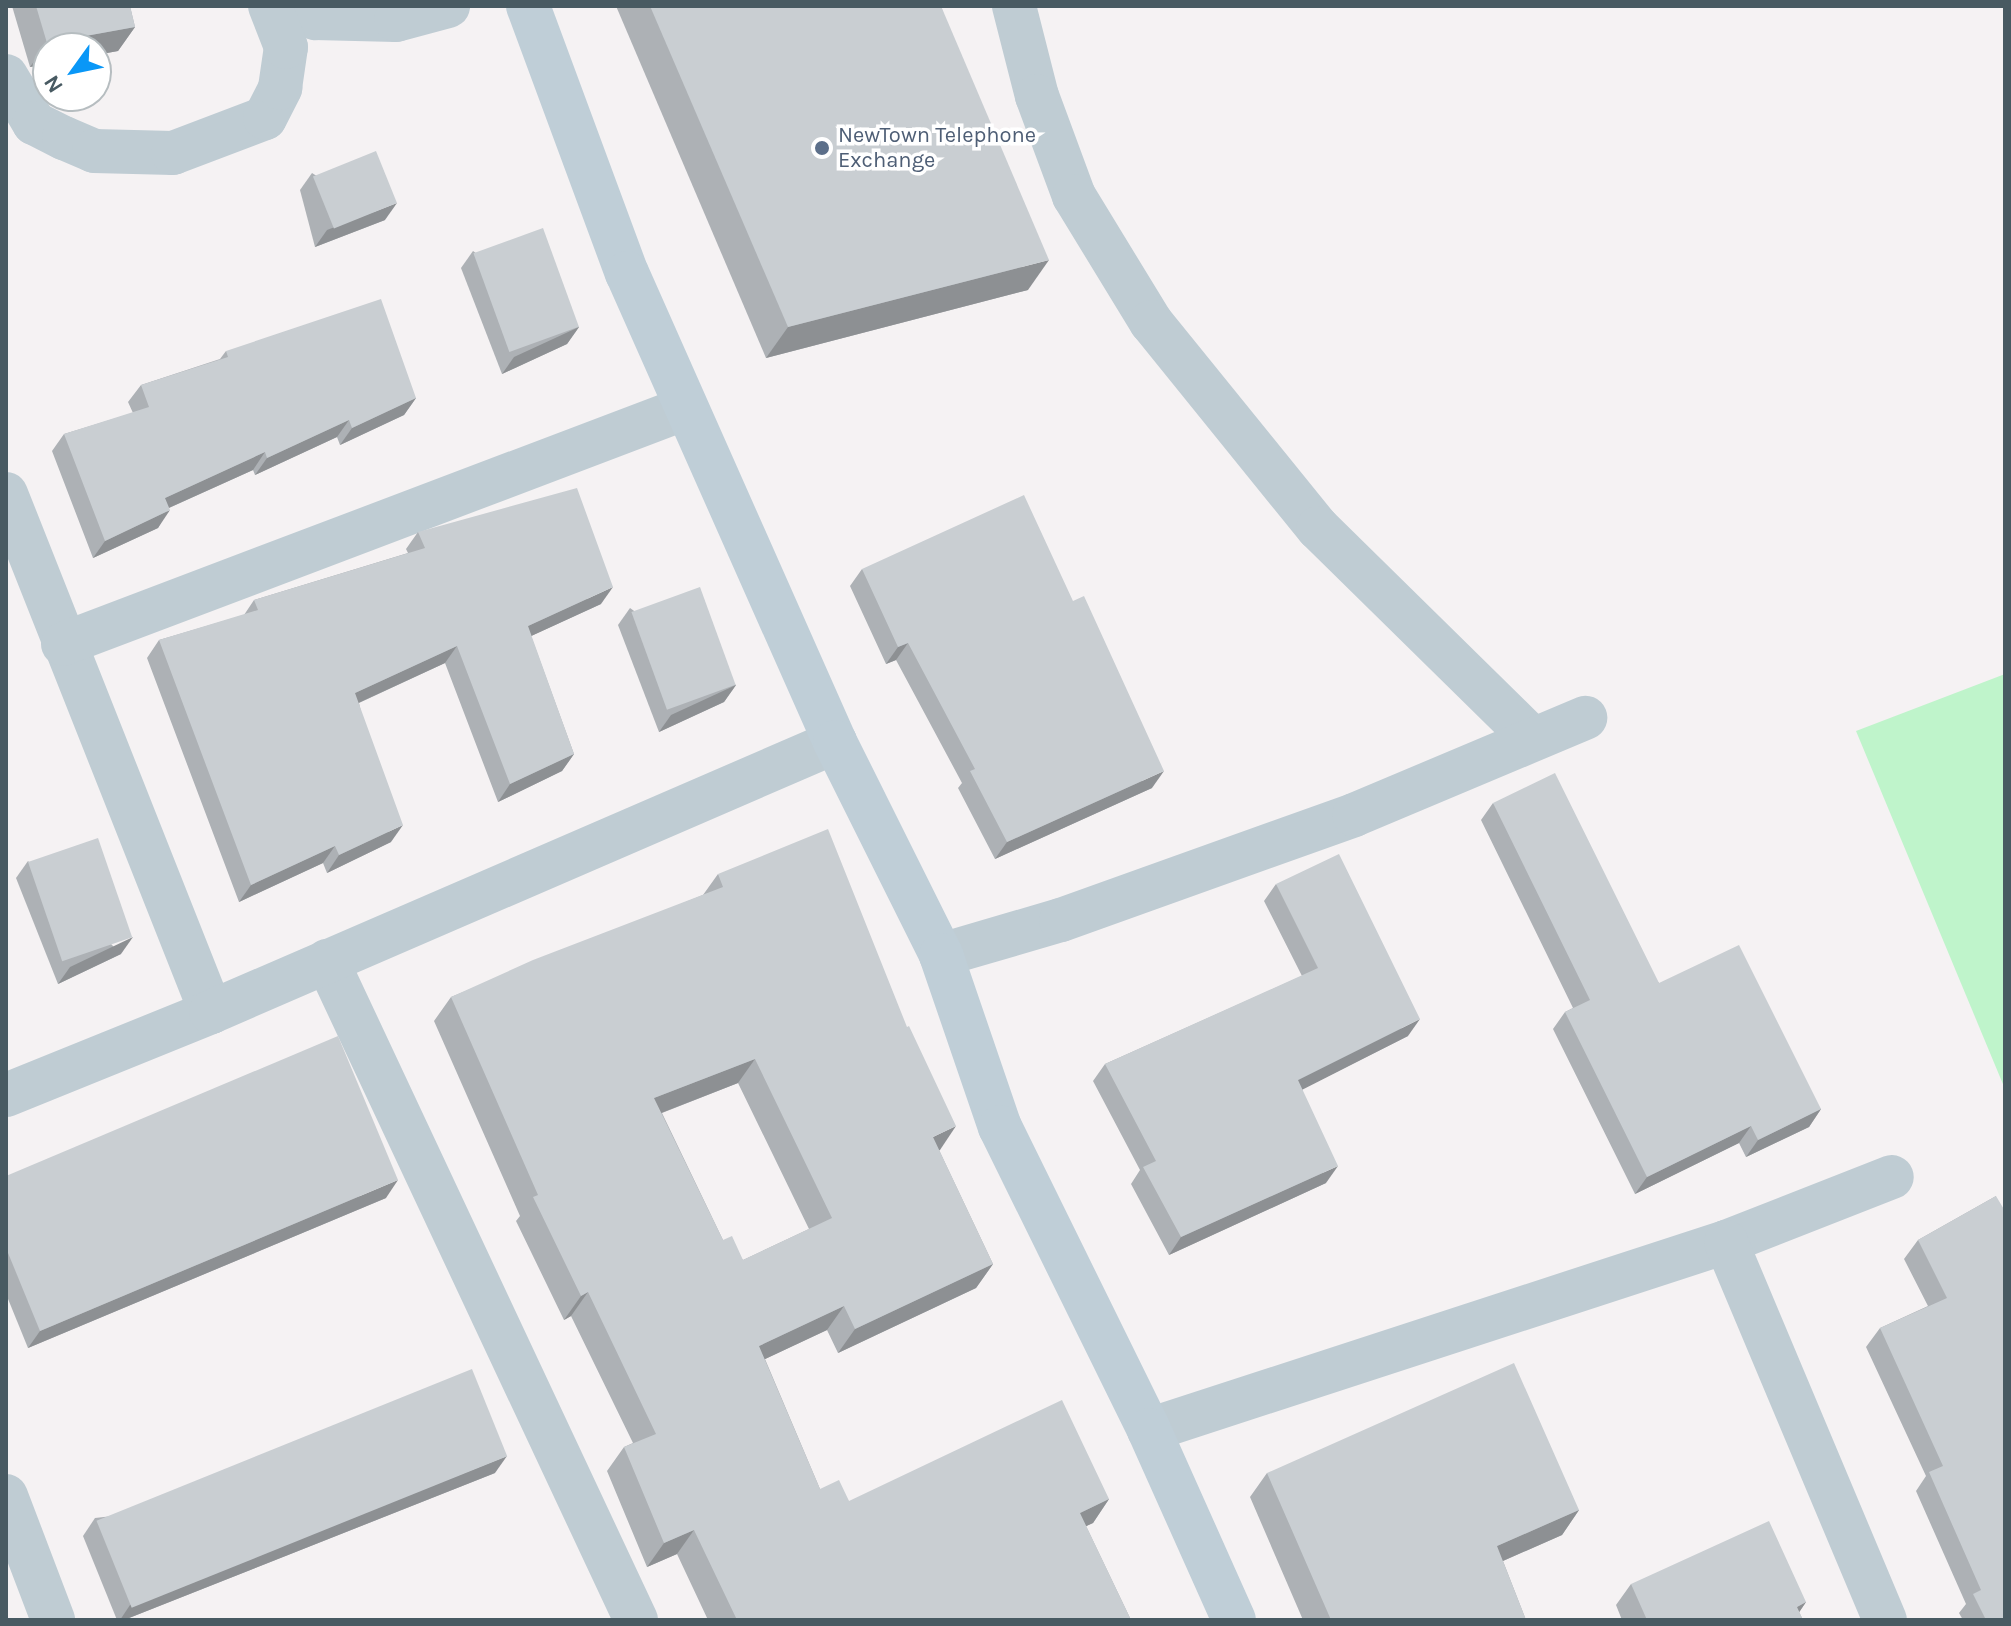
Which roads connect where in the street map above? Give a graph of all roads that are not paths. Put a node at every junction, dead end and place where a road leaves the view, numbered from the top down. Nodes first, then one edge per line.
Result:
1 (270, 6) edge
2 (305, 6) edge
3 (448, 6) edge
4 (528, 6) edge
5 (1014, 6) edge
6 (6, 76) edge
7 (686, 408) junction
8 (6, 494) edge
9 (63, 644) junction
10 (1585, 718) dead end
11 (1533, 739) junction
12 (835, 742) junction
13 (941, 955) junction
14 (327, 961) junction
15 (211, 1012) junction
16 (6, 1095) edge
17 (1892, 1177) dead end
18 (1726, 1242) junction
19 (1149, 1430) junction
20 (6, 1496) edge
21 (53, 1620) edge
22 (636, 1620) edge
23 (1234, 1620) edge
24 (1885, 1620) edge

1 - 6 street
2 - 3 street
4 - 7 street
5 - 11 street
7 - 9 street
7 - 12 street
8 - 9 street
9 - 15 street
10 - 11 street
11 - 13 street
12 - 13 street
12 - 14 street
13 - 19 street
14 - 15 street
14 - 22 street
15 - 16 street
17 - 18 street
18 - 19 street
18 - 24 street
19 - 23 street
20 - 21 street

